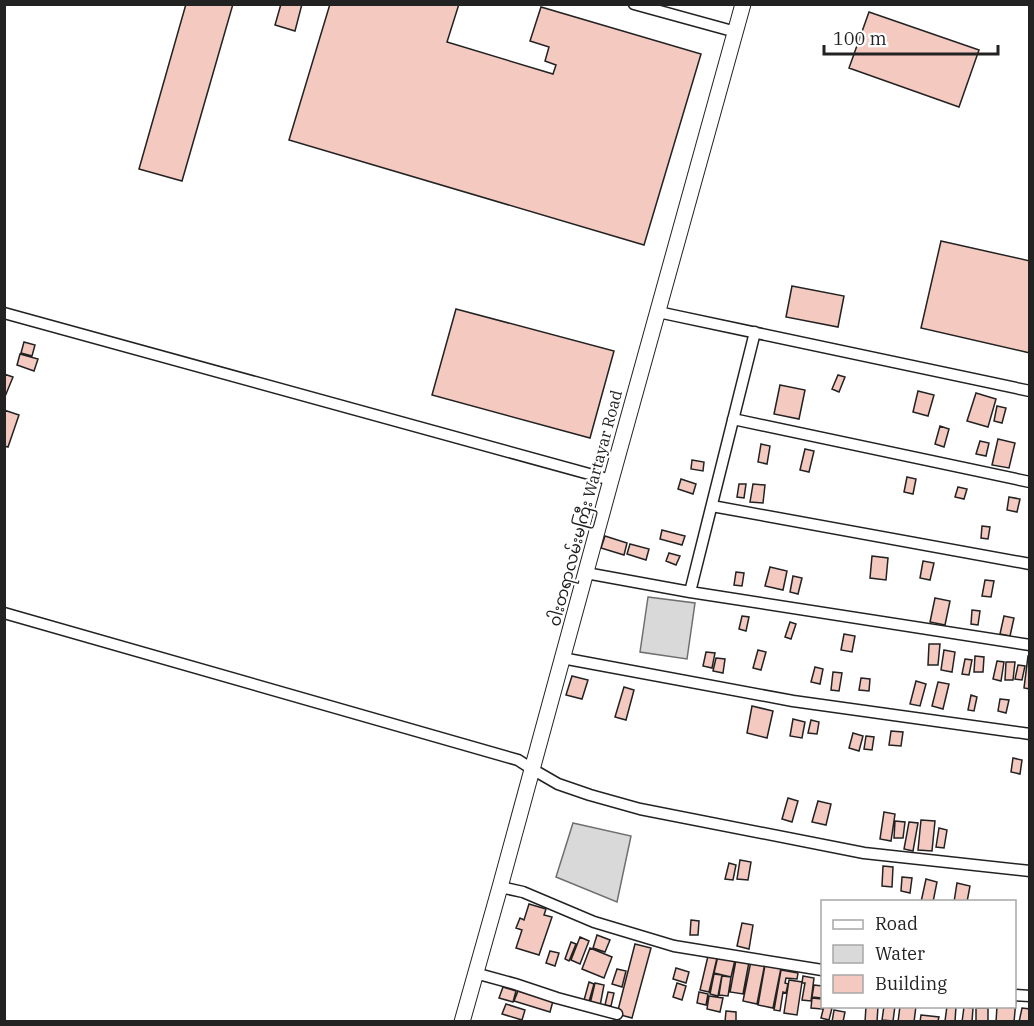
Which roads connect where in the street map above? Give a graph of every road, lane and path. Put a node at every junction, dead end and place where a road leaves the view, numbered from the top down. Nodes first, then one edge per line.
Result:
1 (634, 4) edge
2 (743, 4) edge
3 (736, 32) junction
4 (658, 312) junction
5 (4, 313) edge
6 (755, 332) junction
7 (1029, 391) edge
8 (733, 419) junction
9 (611, 480) junction
10 (1029, 482) edge
11 (712, 506) junction
12 (1029, 564) edge
13 (586, 573) junction
14 (690, 592) junction
15 (4, 613) edge
16 (1029, 645) edge
17 (562, 658) junction
18 (1029, 734) edge
19 (532, 770) junction
20 (1029, 871) edge
21 (501, 887) junction
22 (821, 970) edge
23 (475, 973) junction
24 (617, 1014) dead end
25 (462, 1022) edge

1 - 3 street
2 - 3 street, ဝါးတရာလမ်းမကြီး Wartayar Road
3 - 4 street, ဝါးတရာလမ်းမကြီး Wartayar Road
4 - 6 street
4 - 9 street, ဝါးတရာလမ်းမကြီး Wartayar Road
5 - 9 street
6 - 7 street
6 - 8 street
8 - 10 street
8 - 11 street
9 - 13 street, ဝါးတရာလမ်းမကြီး Wartayar Road
11 - 12 street
11 - 14 street
13 - 14 street
13 - 17 street, ဝါးတရာလမ်းမကြီး Wartayar Road
14 - 16 street
15 - 19 street
17 - 18 street
17 - 19 street, ဝါးတရာလမ်းမကြီး Wartayar Road
19 - 20 street
19 - 21 street, ဝါးတရာလမ်းမကြီး Wartayar Road
21 - 22 street
21 - 23 street, ဝါးတရာလမ်းမကြီး Wartayar Road
23 - 24 street
23 - 25 street, ဝါးတရာလမ်းမကြီး Wartayar Road

